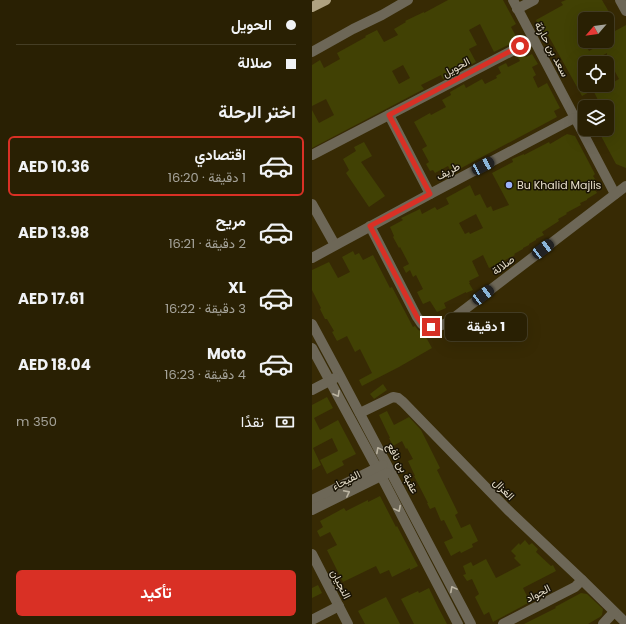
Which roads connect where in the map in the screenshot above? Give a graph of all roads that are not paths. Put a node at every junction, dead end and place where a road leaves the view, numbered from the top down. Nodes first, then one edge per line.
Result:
1 (326, 0) edge
2 (408, 0) edge
3 (534, 0) edge
4 (620, 0) edge
5 (515, 4) edge
6 (312, 7) edge
7 (626, 11) edge
8 (533, 40) junction
9 (312, 52) edge
10 (389, 115) junction
11 (574, 118) junction
12 (312, 155) edge
13 (626, 186) edge
14 (430, 194) junction
15 (615, 194) junction
16 (312, 204) edge
17 (370, 226) junction
18 (335, 246) junction
19 (312, 258) edge
20 (312, 324) edge
21 (312, 348) edge
22 (340, 376) junction
23 (330, 381) junction
24 (312, 390) edge
25 (360, 413) junction
26 (388, 467) junction
27 (379, 472) junction
28 (312, 500) edge
29 (312, 510) edge
30 (312, 554) edge
31 (582, 580) junction
32 (339, 606) junction
33 (614, 612) junction
34 (312, 620) edge
35 (348, 624) edge
36 (458, 624) edge
37 (471, 624) edge
38 (503, 624) edge
39 (603, 624) edge
40 (626, 624) edge

1 - 6 main road
2 - 9 street
3 - 5 street
4 - 7 street
5 - 8 street, سعد بن حارثة
8 - 10 street, الحويل
8 - 11 street, سعد بن حارثة
10 - 12 street, الحويل
10 - 14 street
11 - 14 street, طريف
11 - 15 street, سعد بن حارثة
13 - 15 street, صلالة
14 - 17 street, طريف
15 - 17 street, صلالة
16 - 18 street
17 - 18 street, طريف
18 - 19 street, طريف
20 - 22 street, عقبة بن نافع
21 - 23 street
22 - 23 street
22 - 25 street, عقبة بن نافع
23 - 24 street
23 -> 27 street
26 -> 25 street, عقبة بن نافع
25 - 31 street, الغزال
26 - 27 street, الفيحاء
37 -> 26 street, عقبة بن نافع
27 - 28 street, الفيحاء
29 -> 27 street, الفيحاء
27 -> 36 street
30 - 32 street, النجيان
31 - 33 street, الغزال
31 - 38 street, الجواد
32 - 34 street
32 - 35 street, النجيان
33 - 39 street
33 - 40 street, الغزال

